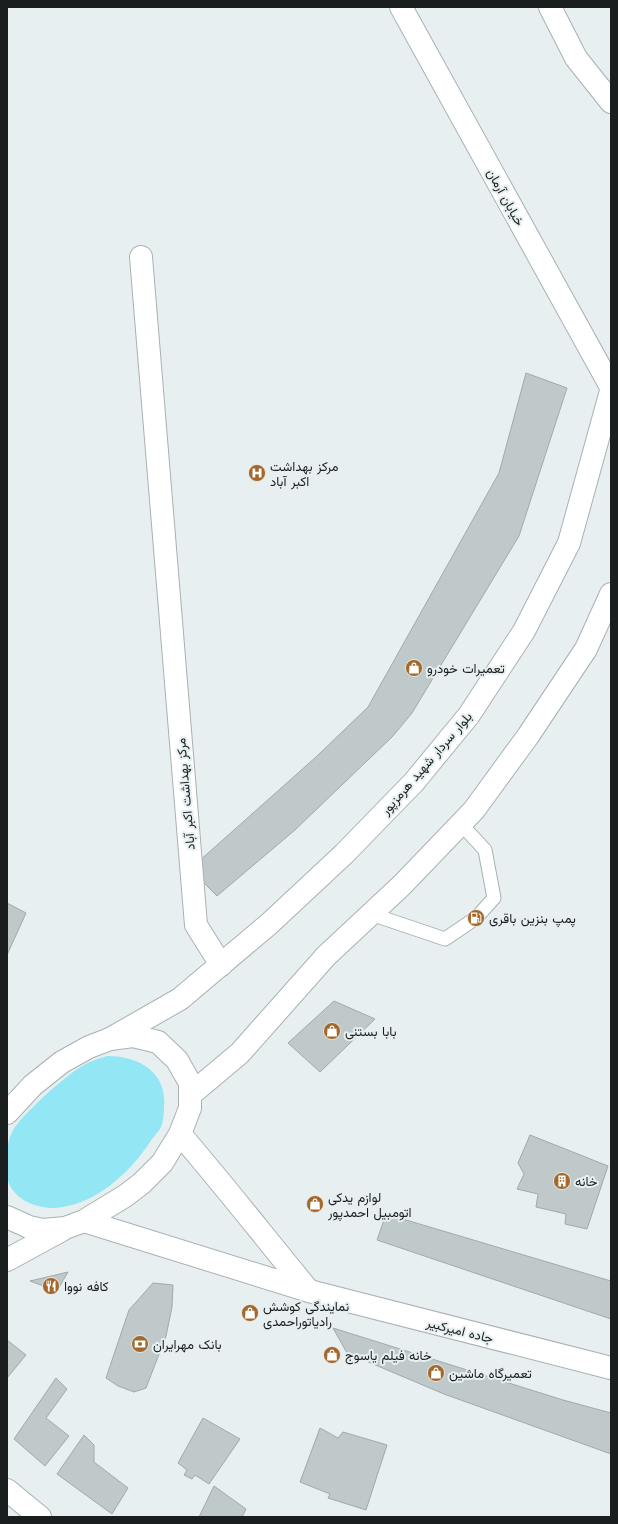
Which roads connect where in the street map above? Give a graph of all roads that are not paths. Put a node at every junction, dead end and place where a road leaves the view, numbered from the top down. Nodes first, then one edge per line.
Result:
1 (401, 7) edge
2 (550, 7) edge
3 (611, 102) edge
4 (141, 257) dead end
5 (611, 387) edge
6 (611, 391) edge
7 (611, 594) edge
8 (461, 824) junction
9 (371, 914) junction
10 (220, 965) junction
11 (110, 1039) junction
12 (190, 1095) junction
13 (7, 1113) edge
14 (180, 1134) junction
15 (7, 1217) edge
16 (75, 1224) junction
17 (7, 1260) edge
18 (309, 1291) junction
19 (611, 1368) edge
20 (7, 1490) edge
21 (40, 1517) edge

1 - 5 main road, خیابان آرمان
2 - 3 main road
4 - 10 main road, مرکز بهداشت اکبر آباد
6 - 10 main road, بلوار سردار شهید هرمزپور
7 - 8 main road
8 - 9 main road
8 - 9 lane
9 - 12 main road
10 - 11 main road, بلوار سردار شهید هرمزپور
11 - 12 main road
11 - 13 main road
12 - 14 main road
14 - 16 main road
14 - 18 main road
15 - 16 main road
16 - 17 main road
16 - 18 main road, جاده امیرکبیر
18 - 19 main road, جاده امیرکبیر
20 - 21 main road

